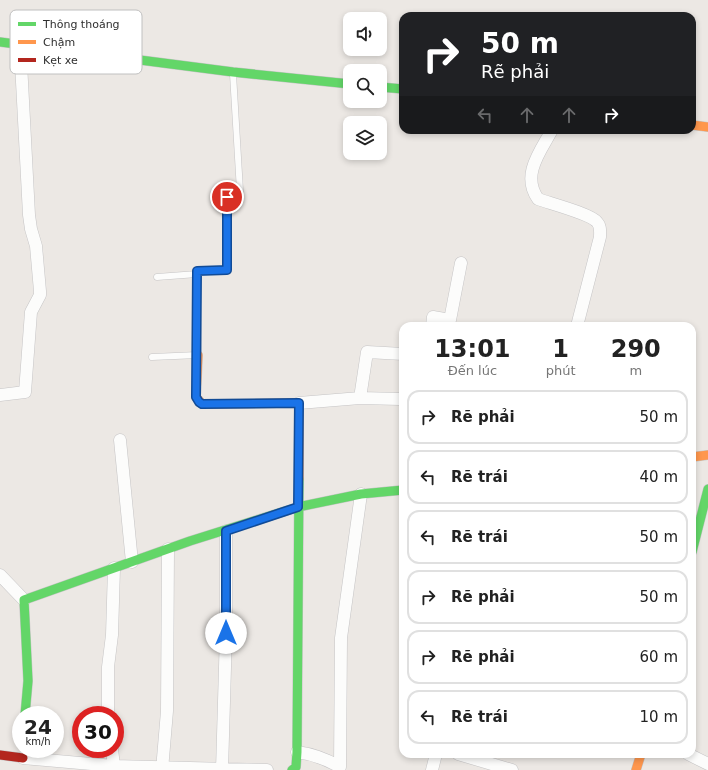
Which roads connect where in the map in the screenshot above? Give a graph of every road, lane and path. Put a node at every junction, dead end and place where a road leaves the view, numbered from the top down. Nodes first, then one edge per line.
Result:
1 (0, 42) edge
2 (10, 43) edge
3 (142, 60) edge
4 (233, 72) junction
5 (22, 74) edge
6 (343, 83) edge
7 (387, 88) edge
8 (399, 89) edge
9 (696, 126) edge
10 (708, 127) edge
11 (550, 134) edge
12 (460, 263) dead end
13 (197, 274) junction
14 (157, 277) dead end
15 (432, 322) edge
16 (578, 322) edge
17 (399, 354) edge
18 (198, 355) junction
19 (152, 357) dead end
20 (0, 395) edge
21 (360, 398) junction
22 (399, 399) edge
23 (299, 403) junction
24 (120, 440) dead end
25 (708, 455) edge
26 (696, 456) edge
27 (708, 489) edge
28 (399, 490) edge
29 (361, 494) junction
30 (298, 507) junction
31 (226, 531) junction
32 (696, 536) edge
33 (168, 550) junction
34 (132, 562) junction
35 (114, 568) junction
36 (0, 575) edge
37 (24, 600) junction
38 (27, 706) edge
39 (108, 706) edge
40 (297, 752) junction
41 (0, 755) edge
42 (113, 758) edge
43 (435, 758) edge
44 (472, 758) edge
45 (639, 758) edge
46 (696, 758) edge
47 (22, 759) edge
48 (708, 764) edge
49 (114, 766) junction
50 (162, 768) edge
51 (342, 768) edge
52 (222, 769) edge
53 (267, 770) edge
54 (292, 770) edge
55 (432, 770) edge
56 (512, 770) edge
57 (636, 770) edge

1 - 2 street
3 - 4 street
4 - 6 street
4 - 13 lane
5 - 20 street
7 - 8 street
9 - 10 street
11 - 16 street
12 - 15 street
13 - 14 lane
13 - 18 lane
17 - 21 street
18 - 19 lane
18 - 23 street
21 - 22 street
21 - 23 street
23 - 30 street
24 - 34 street
25 - 26 street
27 - 32 street
28 - 29 street
29 - 30 street
29 - 51 street
30 - 31 street
30 - 40 street
31 - 33 street
31 - 52 street
33 - 34 street
33 - 50 street
34 - 35 street
35 - 37 street
35 - 39 street
36 - 37 street
37 - 38 street
40 - 51 street
40 - 54 street
41 - 47 street
42 - 49 street
43 - 55 street
44 - 56 street
45 - 57 street
46 - 48 street
47 - 49 street
49 - 50 street
50 - 52 street
52 - 53 street

